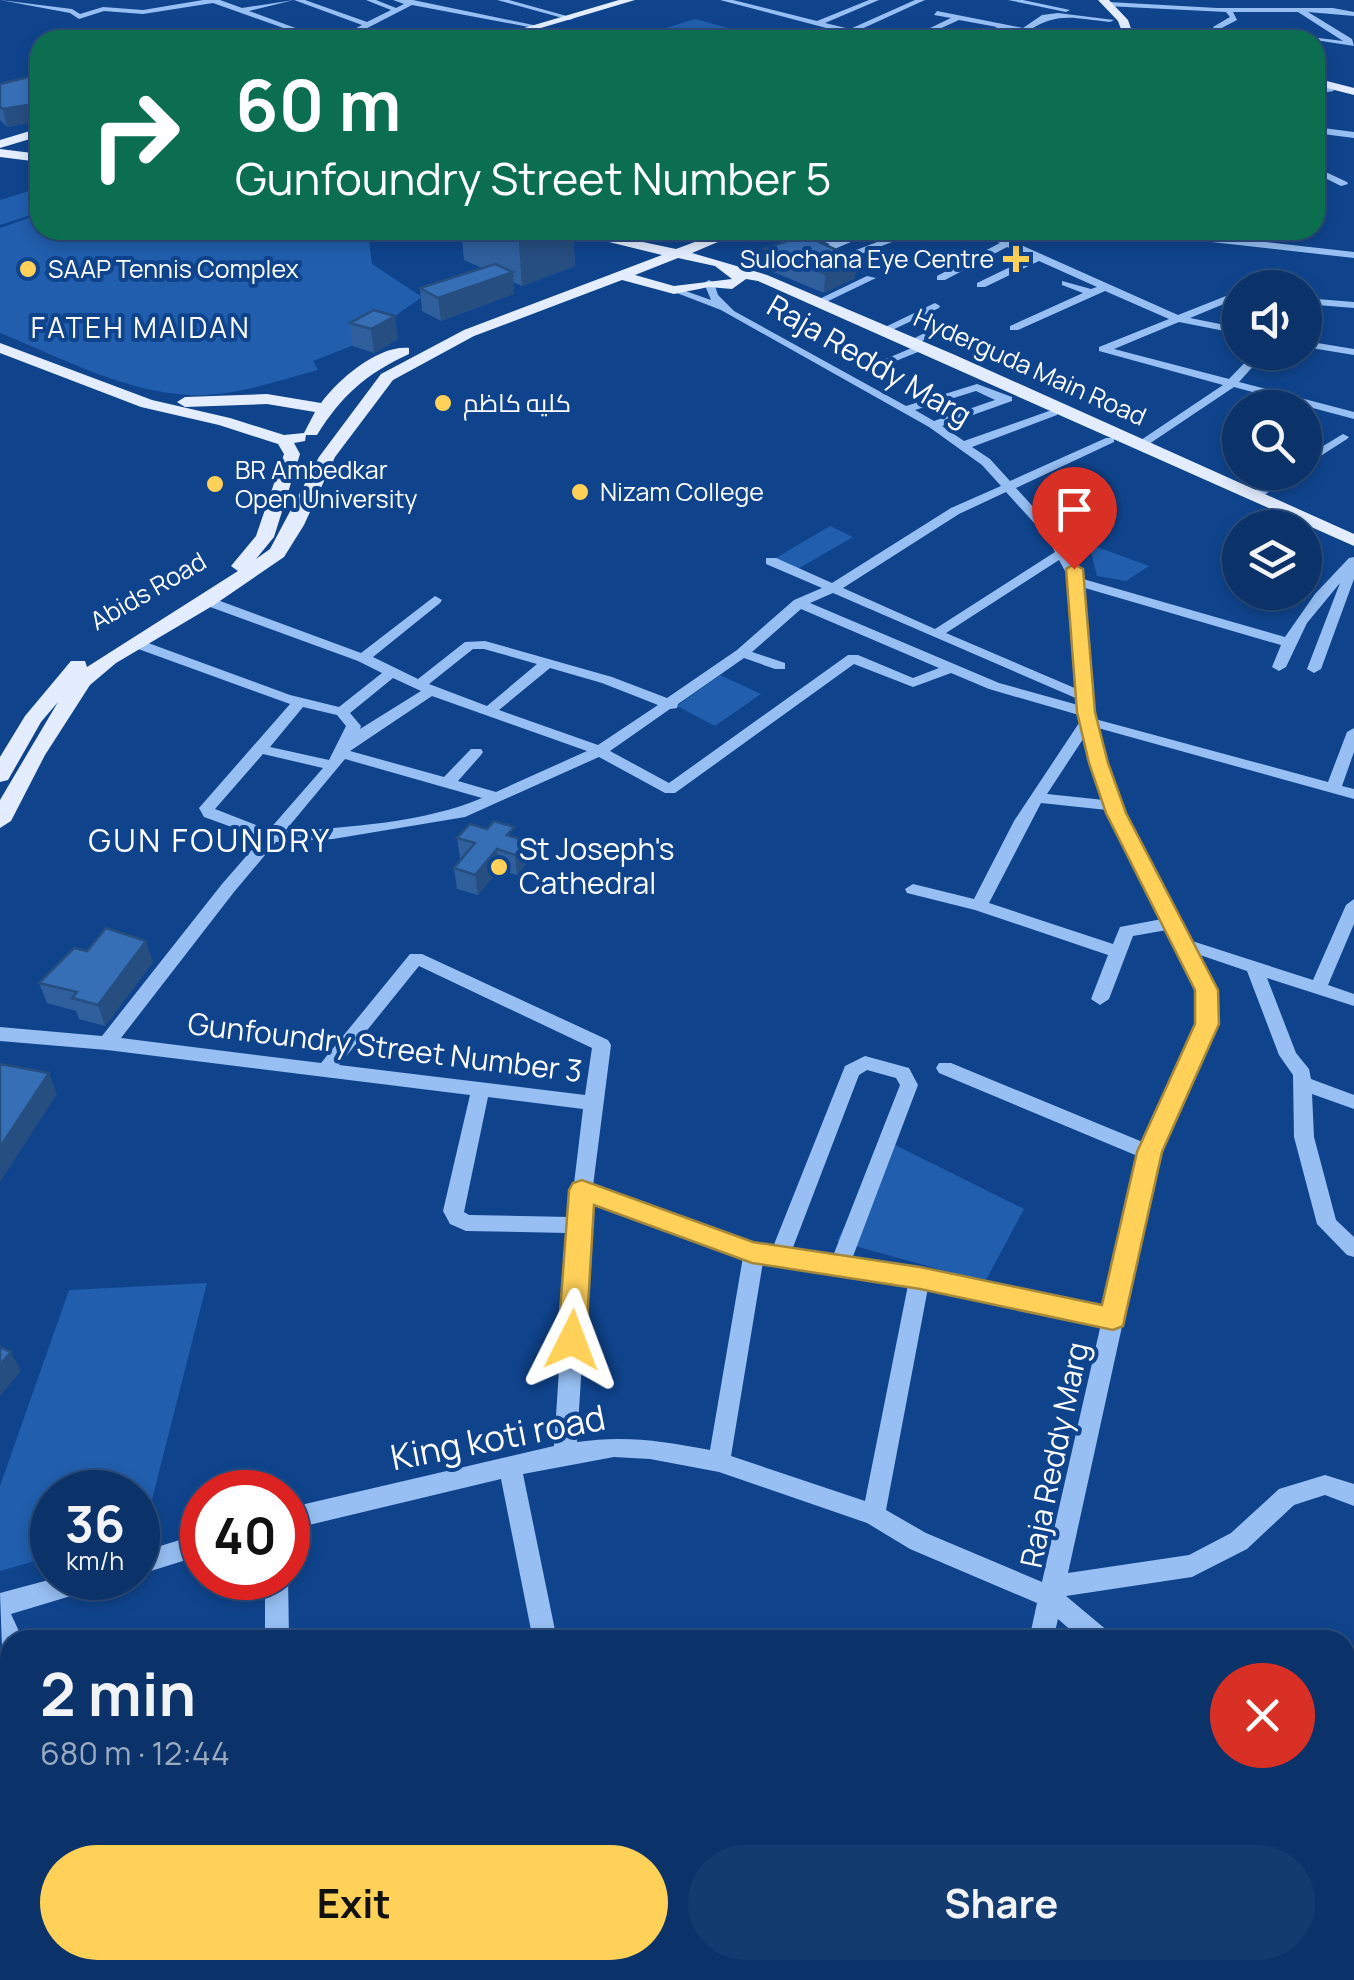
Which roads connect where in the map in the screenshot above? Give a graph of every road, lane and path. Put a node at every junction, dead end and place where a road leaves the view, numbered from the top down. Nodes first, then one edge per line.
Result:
1 (4, 0) edge
2 (140, 0) edge
3 (214, 0) edge
4 (290, 0) edge
5 (298, 0) edge
6 (370, 0) edge
7 (396, 0) edge
8 (501, 0) edge
9 (547, 0) edge
10 (630, 0) edge
11 (724, 0) edge
12 (874, 0) edge
13 (902, 0) edge
14 (1012, 0) edge
15 (1091, 0) edge
16 (1176, 0) edge
17 (1190, 0) edge
18 (415, 1) edge
19 (918, 1) edge
20 (1141, 2) edge
21 (953, 4) dead end
22 (1338, 5) edge
23 (1260, 6) edge
24 (1354, 6) edge
25 (528, 7) junction
26 (130, 10) junction
27 (242, 10) junction
28 (1107, 10) edge
29 (1229, 10) junction
30 (1300, 10) junction
31 (399, 11) junction
32 (936, 13) dead end
33 (1153, 13) junction
34 (960, 17) junction
35 (570, 18) junction
36 (1354, 18) edge
37 (1198, 20) dead end
38 (816, 24) junction
39 (368, 25) junction
40 (534, 26) junction
41 (1006, 26) junction
42 (1216, 29) dead end
43 (297, 30) edge
44 (358, 30) edge
45 (521, 30) edge
46 (835, 30) edge
47 (860, 30) edge
48 (931, 30) edge
49 (997, 30) edge
50 (1024, 30) joint
51 (1124, 30) edge
52 (1325, 42) edge
53 (1325, 45) edge
54 (1354, 46) edge
55 (1325, 87) edge
56 (1325, 88) edge
57 (1354, 94) edge
58 (1325, 133) edge
59 (30, 135) edge
60 (1354, 135) edge
61 (0, 141) edge
62 (0, 153) edge
63 (30, 157) edge
64 (0, 164) edge
65 (30, 166) edge
66 (1325, 175) edge
67 (1344, 184) dead end
68 (590, 240) edge
69 (598, 240) edge
70 (706, 240) edge
71 (706, 240) edge
72 (724, 240) edge
73 (786, 240) edge
74 (832, 240) edge
75 (849, 240) edge
76 (893, 240) edge
77 (1000, 240) edge
78 (1239, 240) edge
79 (842, 243) junction
80 (1007, 243) junction
81 (608, 245) junction
82 (866, 250) junction
83 (816, 253) junction
84 (666, 255) junction
85 (1354, 255) edge
86 (1039, 257) junction
87 (720, 263) junction
88 (606, 270) junction
89 (624, 278) junction
90 (736, 278) junction
91 (871, 278) dead end
92 (941, 278) dead end
93 (706, 280) junction
94 (1066, 283) dead end
95 (980, 285) dead end
96 (1107, 286) junction
97 (674, 290) junction
98 (1092, 293) junction
99 (1222, 301) edge
100 (818, 302) junction
101 (1322, 303) edge
102 (935, 306) dead end
103 (1354, 306) edge
104 (723, 307) junction
105 (1175, 318) junction
106 (946, 326) dead end
107 (1014, 328) dead end
108 (1222, 328) edge
109 (884, 330) junction
110 (437, 341) junction
111 (0, 345) edge
112 (913, 346) junction
113 (1322, 347) edge
114 (1354, 352) edge
115 (867, 369) dead end
116 (1244, 370) edge
117 (358, 372) junction
118 (1230, 385) junction
119 (1010, 398) junction
120 (267, 399) junction
121 (244, 401) junction
122 (324, 408) junction
123 (907, 409) junction
124 (1053, 414) junction
125 (1354, 416) edge
126 (224, 421) junction
127 (350, 422) junction
128 (933, 426) junction
129 (310, 432) junction
130 (1343, 437) dead end
131 (284, 440) junction
132 (1110, 440) junction
133 (1142, 444) junction
134 (962, 446) junction
135 (1322, 451) edge
136 (327, 458) junction
137 (1008, 487) junction
138 (1263, 490) edge
139 (1254, 496) junction
140 (1247, 510) edge
141 (1322, 537) edge
142 (1354, 541) edge
143 (1354, 551) edge
144 (1063, 552) junction
145 (1354, 561) edge
146 (771, 562) dead end
147 (1078, 582) junction
148 (834, 588) junction
149 (435, 600) dead end
150 (207, 601) junction
151 (799, 604) junction
152 (936, 634) junction
153 (1287, 642) junction
154 (135, 643) junction
155 (742, 653) junction
156 (363, 658) junction
157 (547, 663) junction
158 (780, 666) dead end
159 (1278, 667) dead end
160 (949, 669) junction
161 (1314, 670) dead end
162 (390, 673) junction
163 (425, 687) junction
164 (299, 702) junction
165 (672, 705) junction
166 (1086, 710) junction
167 (342, 712) junction
168 (487, 713) junction
169 (1353, 737) edge
170 (260, 749) junction
171 (600, 751) junction
172 (476, 752) dead end
173 (340, 754) junction
174 (0, 775) edge
175 (448, 782) junction
176 (1333, 788) junction
177 (1354, 794) edge
178 (494, 796) junction
179 (1038, 798) junction
180 (1114, 806) junction
181 (0, 820) edge
182 (274, 837) junction
183 (913, 890) dead end
184 (979, 906) junction
185 (1353, 910) edge
186 (1173, 923) junction
187 (1186, 945) junction
188 (1116, 951) junction
189 (1254, 966) junction
190 (1318, 988) junction
191 (1100, 999) dead end
192 (1354, 1000) edge
193 (0, 1034) edge
194 (107, 1043) junction
195 (945, 1068) dead end
196 (325, 1070) junction
197 (1302, 1083) junction
198 (481, 1090) junction
199 (1354, 1102) edge
200 (592, 1103) junction
201 (1150, 1152) junction
202 (582, 1190) junction
203 (578, 1226) junction
204 (1354, 1249) edge
205 (754, 1252) junction
206 (780, 1255) junction
207 (840, 1264) junction
208 (920, 1278) junction
209 (1113, 1318) junction
210 (566, 1454) junction
211 (719, 1462) junction
212 (510, 1467) junction
213 (1354, 1495) edge
214 (310, 1513) edge
215 (874, 1515) junction
216 (1052, 1592) junction
217 (30, 1596) edge
218 (277, 1600) edge
219 (0, 1605) edge
220 (277, 1630) edge
221 (543, 1630) edge
222 (1043, 1630) edge
223 (1090, 1630) edge

1 - 26 street
2 - 26 street
3 - 26 street
3 - 27 street
4 - 27 street
5 - 39 street
6 - 31 street
7 - 18 street
8 - 25 street
9 - 25 street
10 - 35 main road
11 - 38 street
12 - 38 street
13 - 19 street
14 - 28 street
15 - 28 main road
16 - 33 street
17 - 23 street
18 - 31 street
18 - 40 street
19 - 21 street
19 - 47 street
20 - 28 street
20 - 33 street
22 - 24 street
22 - 30 street
22 - 36 street
23 - 29 street
23 - 30 street
25 - 35 street
27 - 43 street
28 - 50 street
28 - 51 main road
29 - 33 street
29 - 42 street
30 - 54 street
31 - 39 street
32 - 34 street
33 - 37 street
34 - 41 street
34 - 48 street
35 - 40 main road
38 - 46 street
39 - 44 street
40 - 45 main road
41 - 49 street
41 - 50 street
52 - 54 street
53 - 54 street
55 - 57 main road
56 - 57 main road
58 - 60 street
59 - 61 main road
62 - 63 main road
64 - 65 main road
66 - 67 street
68 - 81 main road
69 - 84 main road
70 - 84 main road
71 - 110 main road
72 - 87 main road
73 - 83 street
74 - 79 street
75 - 79 street
76 - 82 street
77 - 80 street
78 - 85 street
79 - 82 street
79 - 83 street
80 - 86 street
80 - 92 street
81 - 84 main road
81 - 88 main road
82 - 83 street
84 - 87 main road, Hyderguda Main Road
84 - 88 main road
84 - 89 main road
84 - 93 main road
86 - 95 street
86 - 96 street
87 - 90 main road, Hyderguda Main Road
88 - 89 main road
88 - 110 main road
89 - 97 main road
89 - 110 main road
90 - 93 main road
90 - 100 main road, Hyderguda Main Road
90 - 112 main road, Hyderguda Main Road
91 - 100 street
93 - 97 main road
93 - 104 street, Raja Reddy Marg
94 - 98 street
96 - 98 street
96 - 105 street
97 - 104 street
98 - 107 street
99 - 105 street
100 - 109 main road, Hyderguda Main Road
101 - 103 street
102 - 109 street
104 - 123 street, Raja Reddy Marg
105 - 108 street
105 - 118 street
106 - 112 street
109 - 112 main road, Hyderguda Main Road
110 - 117 main road
110 - 127 main road
111 - 121 main road
111 - 126 main road
112 - 115 street
112 - 119 main road, Hyderguda Main Road
112 - 133 main road, Hyderguda Main Road
113 - 114 street
116 - 118 street
117 - 120 main road
117 - 122 main road
118 - 125 street
118 - 133 street
119 - 123 street
119 - 124 main road, Hyderguda Main Road
119 - 128 street
120 - 121 main road
120 - 122 main road
121 - 126 main road
122 - 129 main road
123 - 128 street, Raja Reddy Marg
124 - 132 main road, Hyderguda Main Road
124 - 134 street
126 - 131 main road
127 - 129 main road
127 - 136 main road
128 - 134 street, Raja Reddy Marg
129 - 131 main road
129 - 136 main road
130 - 135 street
131 - 174 main road, Abids Road
132 - 137 street
132 - 140 main road, Hyderguda Main Road
133 - 139 main road, Hyderguda Main Road
134 - 137 street, Raja Reddy Marg
136 - 150 main road
137 - 144 street, Raja Reddy Marg
137 - 148 street
138 - 139 street
139 - 142 main road, Hyderguda Main Road
141 - 143 main road, Hyderguda Main Road
144 - 147 street, Raja Reddy Marg
144 - 152 street
145 - 153 street
145 - 161 street
146 - 148 street
147 - 153 street
147 - 166 street, Raja Reddy Marg
148 - 151 street
148 - 152 street
149 - 156 street
150 - 154 main road
150 - 156 street
151 - 155 street
151 - 160 street
152 - 166 street
153 - 159 street
154 - 164 street
154 - 181 main road
155 - 158 street
155 - 165 street
156 - 162 street
157 - 163 street
157 - 165 street
157 - 168 street
160 - 166 street
160 - 171 street
162 - 163 street
162 - 167 street
163 - 168 street
163 - 173 street
164 - 167 street
164 - 170 street
165 - 171 street
166 - 176 street
166 - 179 street
166 - 180 street, Raja Reddy Marg
167 - 173 street
168 - 171 street
169 - 176 street
170 - 173 street
170 - 182 street
171 - 178 street
172 - 175 street
173 - 175 street
173 - 182 street
175 - 178 street
176 - 177 street
178 - 182 street
179 - 180 street
179 - 184 street
180 - 186 street, Raja Reddy Marg
182 - 194 street
183 - 184 street
184 - 188 street
185 - 190 street
186 - 187 street, Raja Reddy Marg
186 - 188 street
187 - 189 street
187 - 201 street, Raja Reddy Marg
188 - 191 street
189 - 190 street
189 - 197 street
190 - 192 street
193 - 194 street, Gunfoundry Street Number 3
194 - 196 street, Gunfoundry Street Number 3
195 - 201 street
196 - 198 street, Gunfoundry Street Number 3
196 - 200 street
197 - 199 street
197 - 204 street
198 - 200 street, Gunfoundry Street Number 3
198 - 203 street
200 - 202 street, Gunfoundry Street Number 3
201 - 209 street, Raja Reddy Marg
202 - 203 street, Gunfoundry Street Number 3
202 - 205 street
203 - 210 street, Gunfoundry Street Number 3
205 - 206 street
205 - 211 street
206 - 207 street
206 - 207 street
207 - 208 street
208 - 209 street
208 - 215 street
209 - 216 street, Raja Reddy Marg
210 - 211 street, King koti road
210 - 212 street, King koti road
211 - 215 street, King koti road
212 - 214 street, King koti road
212 - 221 street
213 - 216 street
215 - 216 street, King koti road
216 - 222 street, Raja Reddy Marg
216 - 223 street, King koti road
217 - 219 street
218 - 220 street

